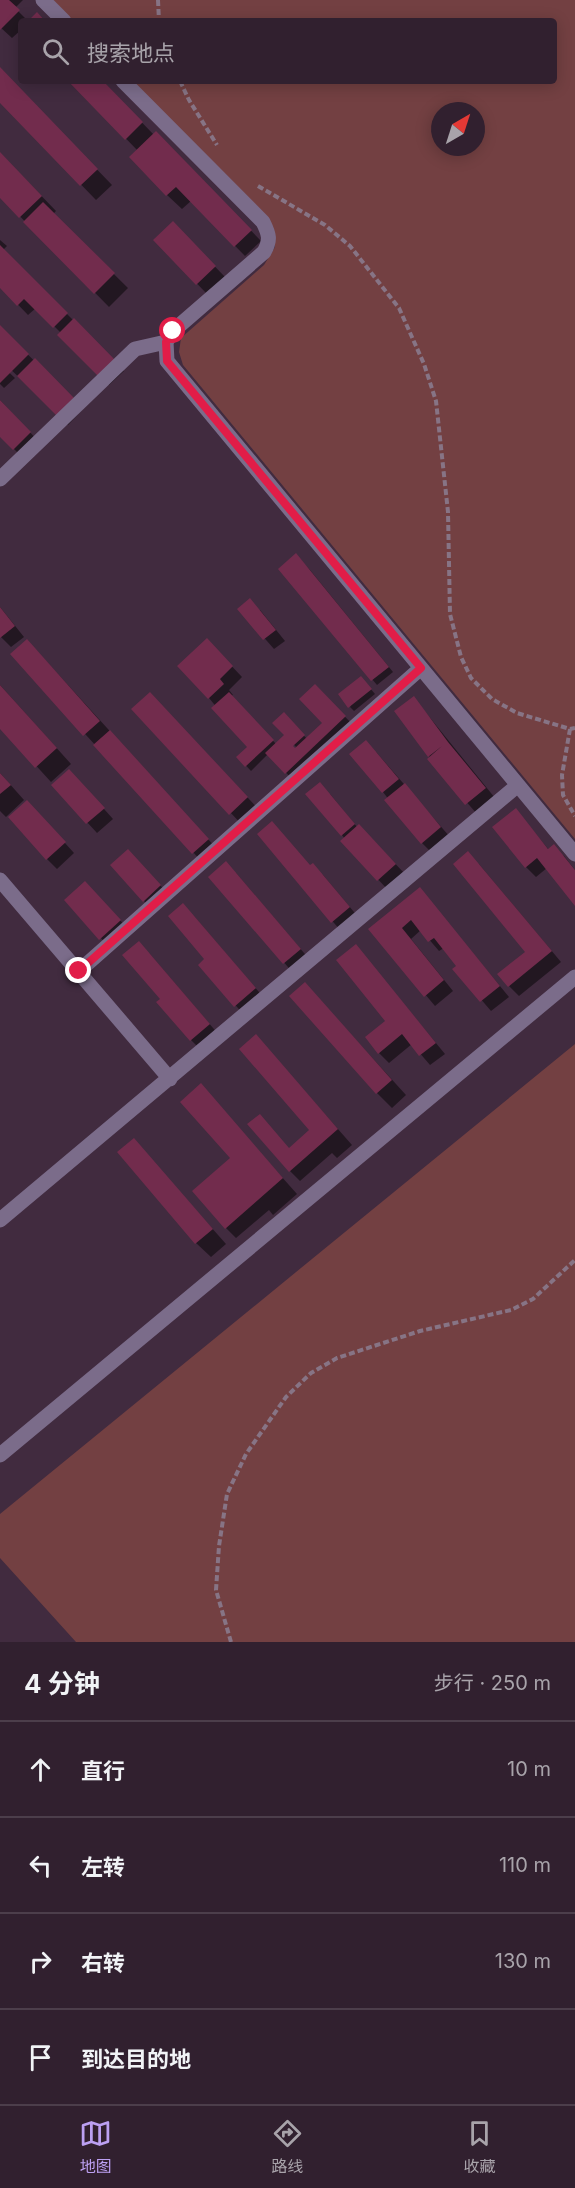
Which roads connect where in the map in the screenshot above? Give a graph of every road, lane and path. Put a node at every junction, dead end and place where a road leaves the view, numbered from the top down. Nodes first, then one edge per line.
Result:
1 (43, 0) edge
2 (158, 0) edge
3 (61, 18) edge
4 (159, 18) edge
5 (126, 84) edge
6 (182, 84) edge
7 (220, 150) dead end
8 (255, 184) dead end
9 (166, 342) junction
10 (0, 479) edge
11 (421, 668) junction
12 (573, 728) edge
13 (518, 785) junction
14 (575, 816) edge
15 (575, 854) edge
16 (0, 880) edge
17 (79, 971) junction
18 (575, 977) edge
19 (170, 1079) junction
20 (0, 1220) edge
21 (575, 1260) edge
22 (0, 1455) edge
23 (231, 1642) edge

1 - 3 street
2 - 4 path
5 - 9 street
6 - 7 path
8 - 12 path
9 - 10 street
9 - 11 street
11 - 13 street
11 - 17 street
12 - 14 path
13 - 15 street
13 - 19 street
16 - 17 street
17 - 19 street
18 - 22 street
19 - 20 street
21 - 23 path

